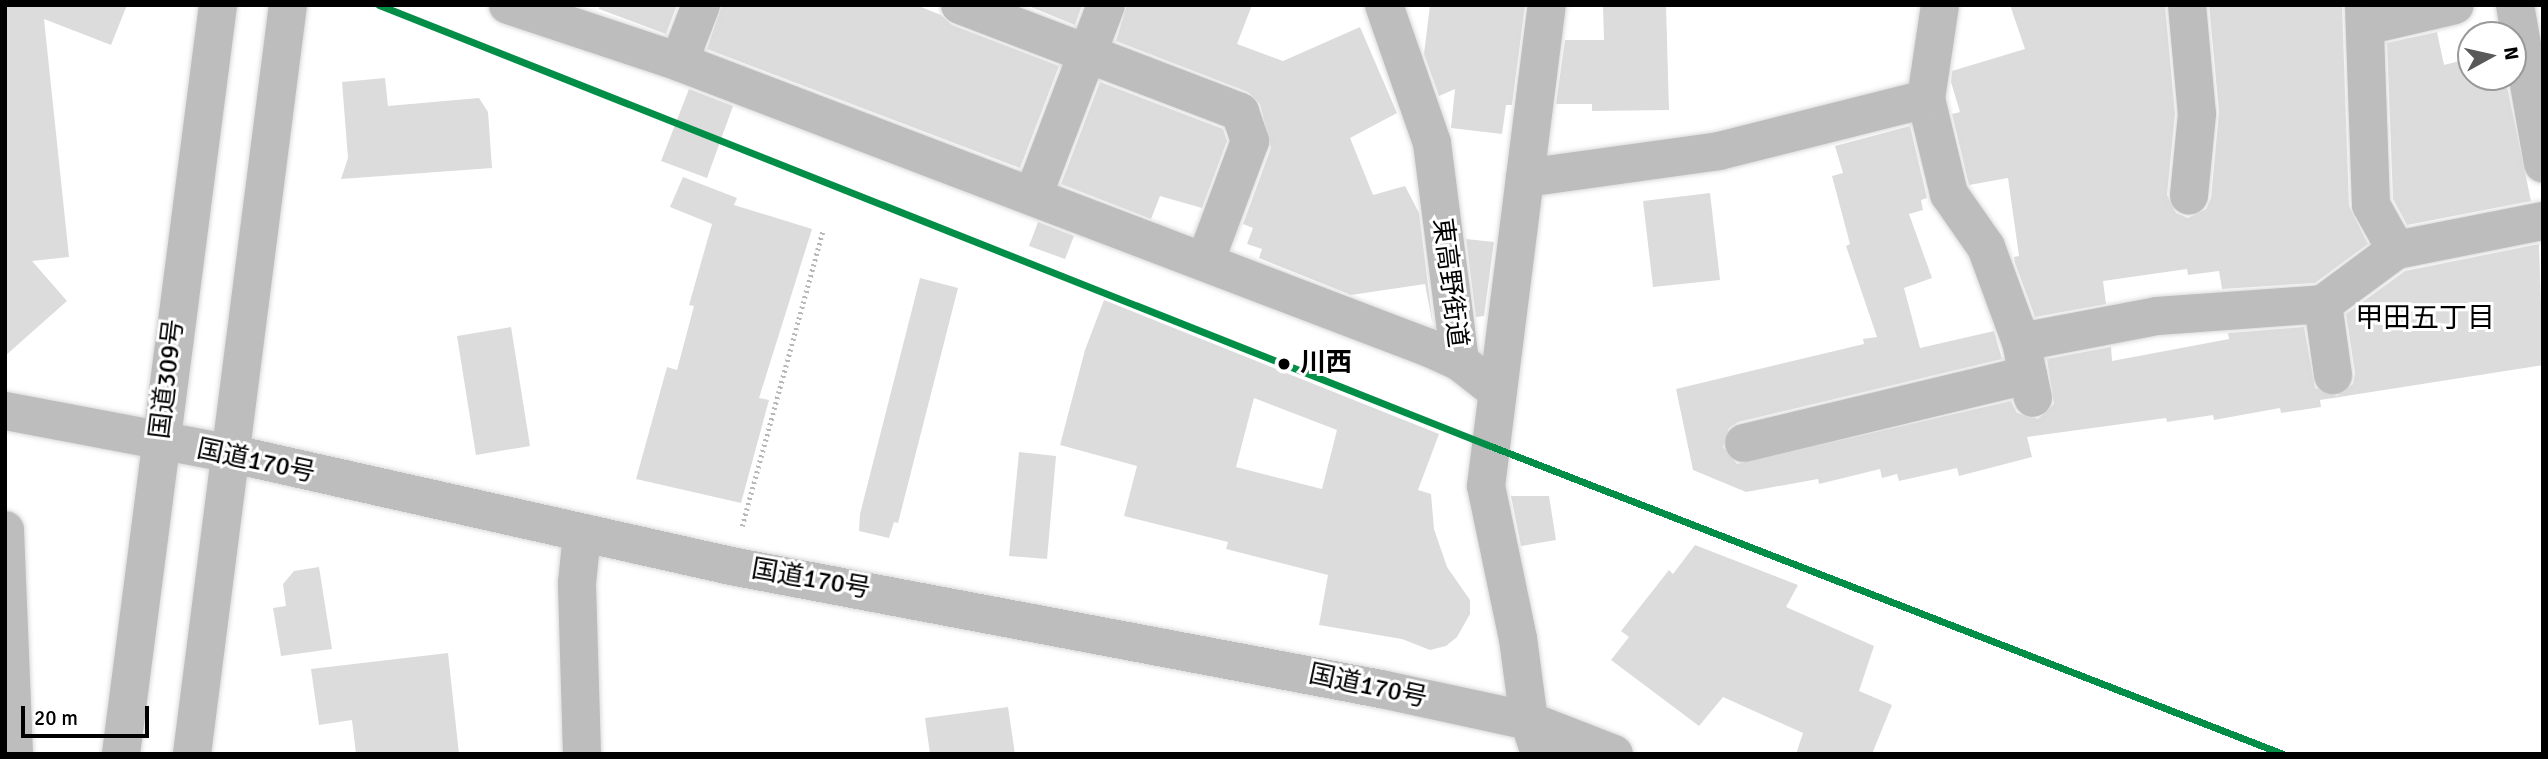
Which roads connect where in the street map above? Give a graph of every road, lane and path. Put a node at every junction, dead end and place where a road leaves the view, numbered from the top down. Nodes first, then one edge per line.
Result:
1 (189, 5) edge
2 (218, 5) edge
3 (288, 5) edge
4 (508, 5) edge
5 (701, 5) edge
6 (960, 5) edge
7 (1106, 5) edge
8 (1384, 5) edge
9 (1547, 5) edge
10 (1940, 5) edge
11 (2187, 5) edge
12 (2455, 5) edge
13 (2515, 5) edge
14 (2365, 16) edge
15 (1087, 54) junction
16 (679, 62) junction
17 (206, 90) junction
18 (1926, 99) junction
19 (2543, 164) edge
20 (1525, 178) junction
21 (1033, 196) junction
22 (2189, 196) dead end
23 (2543, 220) edge
24 (823, 230) dead end
25 (2396, 250) junction
26 (1205, 262) junction
27 (2323, 304) junction
28 (1460, 362) junction
29 (2027, 372) junction
30 (2333, 374) dead end
31 (1497, 391) junction
32 (5, 411) edge
33 (160, 442) junction
34 (1744, 443) dead end
35 (233, 454) junction
36 (5, 530) edge
37 (582, 534) junction
38 (731, 566) junction
39 (1535, 738) edge
40 (14, 754) edge
41 (121, 754) edge
42 (192, 754) edge
43 (582, 754) edge
44 (1614, 754) edge

1 - 17 main road
2 - 17 main road, 国道309号
3 - 35 main road
4 - 16 main road
5 - 16 main road
6 - 15 main road
7 - 15 main road
8 - 28 main road, 東高野街道
9 - 20 main road
10 - 18 main road
11 - 22 main road
12 - 14 main road
13 - 19 main road
14 - 25 main road
15 - 21 main road
15 - 26 main road
16 - 21 main road
17 - 33 main road, 国道309号
18 - 20 main road
18 - 29 main road
20 - 31 main road
21 - 26 main road
23 - 25 main road
24 - 38 path
25 - 27 main road
26 - 28 main road
27 - 29 main road
27 - 30 main road
28 - 31 main road, 東高野街道
29 - 34 main road
31 - 39 main road
32 - 33 main road, 国道170号
33 - 35 main road, 国道170号
33 - 41 main road, 国道309号
35 - 37 main road, 国道170号
35 - 42 main road
36 - 40 main road
37 - 38 main road, 国道170号
37 - 43 main road
38 - 39 main road, 国道170号
39 - 44 main road, 国道170号

